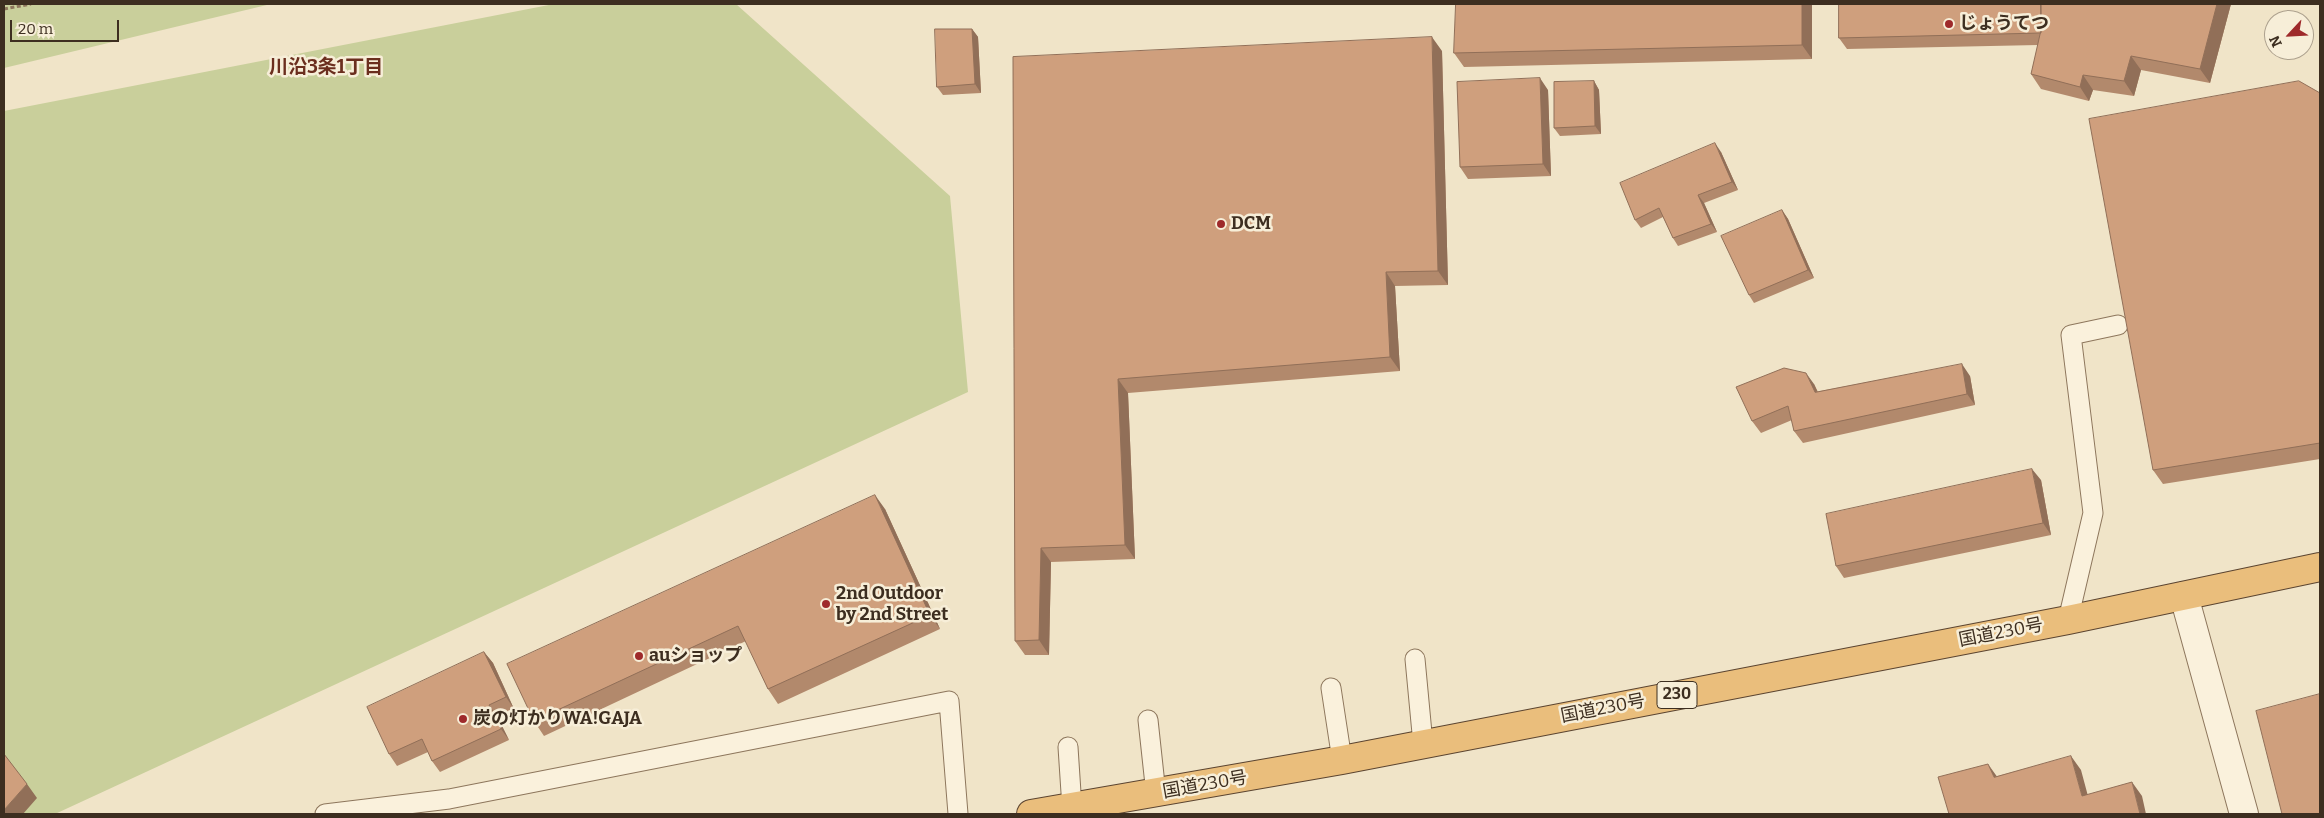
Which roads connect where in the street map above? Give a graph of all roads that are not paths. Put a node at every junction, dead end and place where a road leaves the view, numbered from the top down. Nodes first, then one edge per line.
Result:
1 (2118, 325) dead end
2 (2320, 567) edge
3 (2184, 596) junction
4 (2068, 620) junction
5 (1415, 659) dead end
6 (1331, 688) dead end
7 (1148, 720) dead end
8 (1423, 744) junction
9 (1068, 747) dead end
10 (1342, 760) junction
11 (1156, 794) junction
12 (1072, 808) junction
13 (325, 814) edge
14 (958, 814) edge
15 (1031, 814) edge
16 (2244, 814) edge

1 - 4 lane
2 - 3 highway, 国道230号 / 230
3 - 4 highway, 国道230号 / 230
3 - 16 street
4 - 8 highway, 国道230号 / 230
5 - 8 lane
6 - 10 lane
7 - 11 lane
8 - 10 highway, 国道230号 / 230
9 - 12 lane
10 - 11 highway, 国道230号 / 230
11 - 12 highway, 国道230号 / 230
12 - 15 highway, 国道230号 / 230
13 - 14 lane

